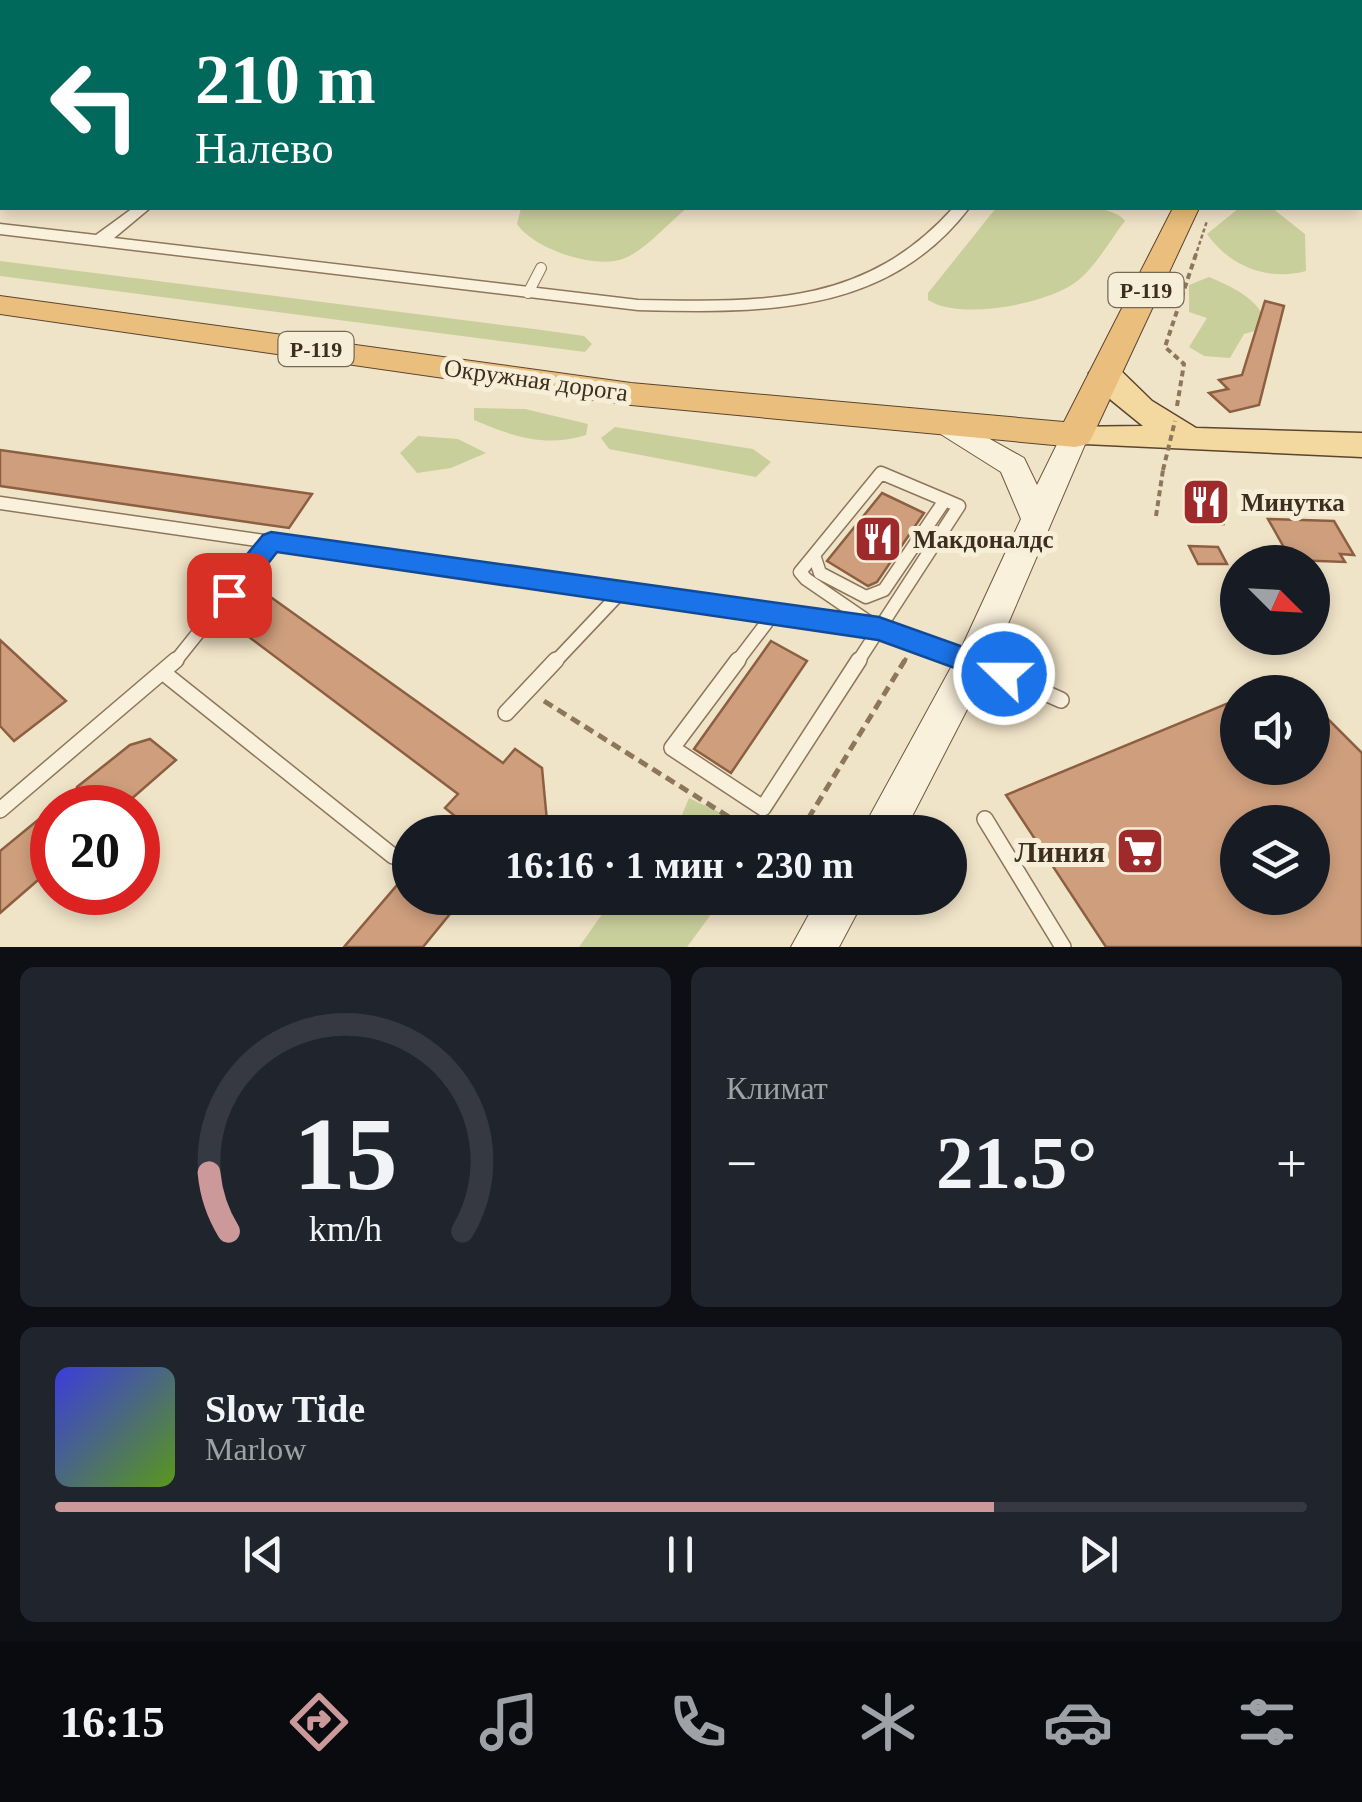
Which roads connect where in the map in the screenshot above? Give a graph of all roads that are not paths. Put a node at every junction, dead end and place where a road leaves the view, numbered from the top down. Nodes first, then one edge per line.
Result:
1 (139, 210) edge
2 (961, 210) edge
3 (1185, 210) edge
4 (0, 229) edge
5 (101, 240) junction
6 (542, 268) dead end
7 (528, 293) junction
8 (0, 305) edge
9 (1105, 373) junction
10 (948, 426) junction
11 (1184, 430) junction
12 (1074, 435) junction
13 (1362, 445) edge
14 (945, 500) junction
15 (0, 502) edge
16 (1037, 518) junction
17 (271, 542) junction
18 (814, 555) junction
19 (622, 591) junction
20 (774, 612) junction
21 (879, 628) junction
22 (974, 661) junction
23 (165, 674) junction
24 (1060, 700) dead end
25 (506, 714) dead end
26 (0, 810) edge
27 (891, 815) edge
28 (986, 819) dead end
29 (392, 855) edge
30 (833, 915) edge
31 (814, 947) edge
32 (1063, 947) edge

1 - 5 street
2 - 7 street
3 - 9 highway, Р-119
4 - 5 street
5 - 7 street
6 - 7 lane
8 - 10 highway, Окружная дорога / Р-119
9 - 11 main road
9 - 12 highway, Р-119
10 - 12 highway, Окружная дорога / Р-119
10 - 16 main road
11 - 12 main road
11 - 13 main road
12 - 16 main road
14 - 18 lane
14 - 18 lane
14 - 21 lane
15 - 17 lane
16 - 22 main road
17 - 19 lane
17 - 23 lane
18 - 21 lane
19 - 20 lane
19 - 25 lane
20 - 21 lane
20 - 21 lane
21 - 22 lane
22 - 24 lane
22 - 27 main road
23 - 26 lane
23 - 29 lane
28 - 32 lane
30 - 31 main road

